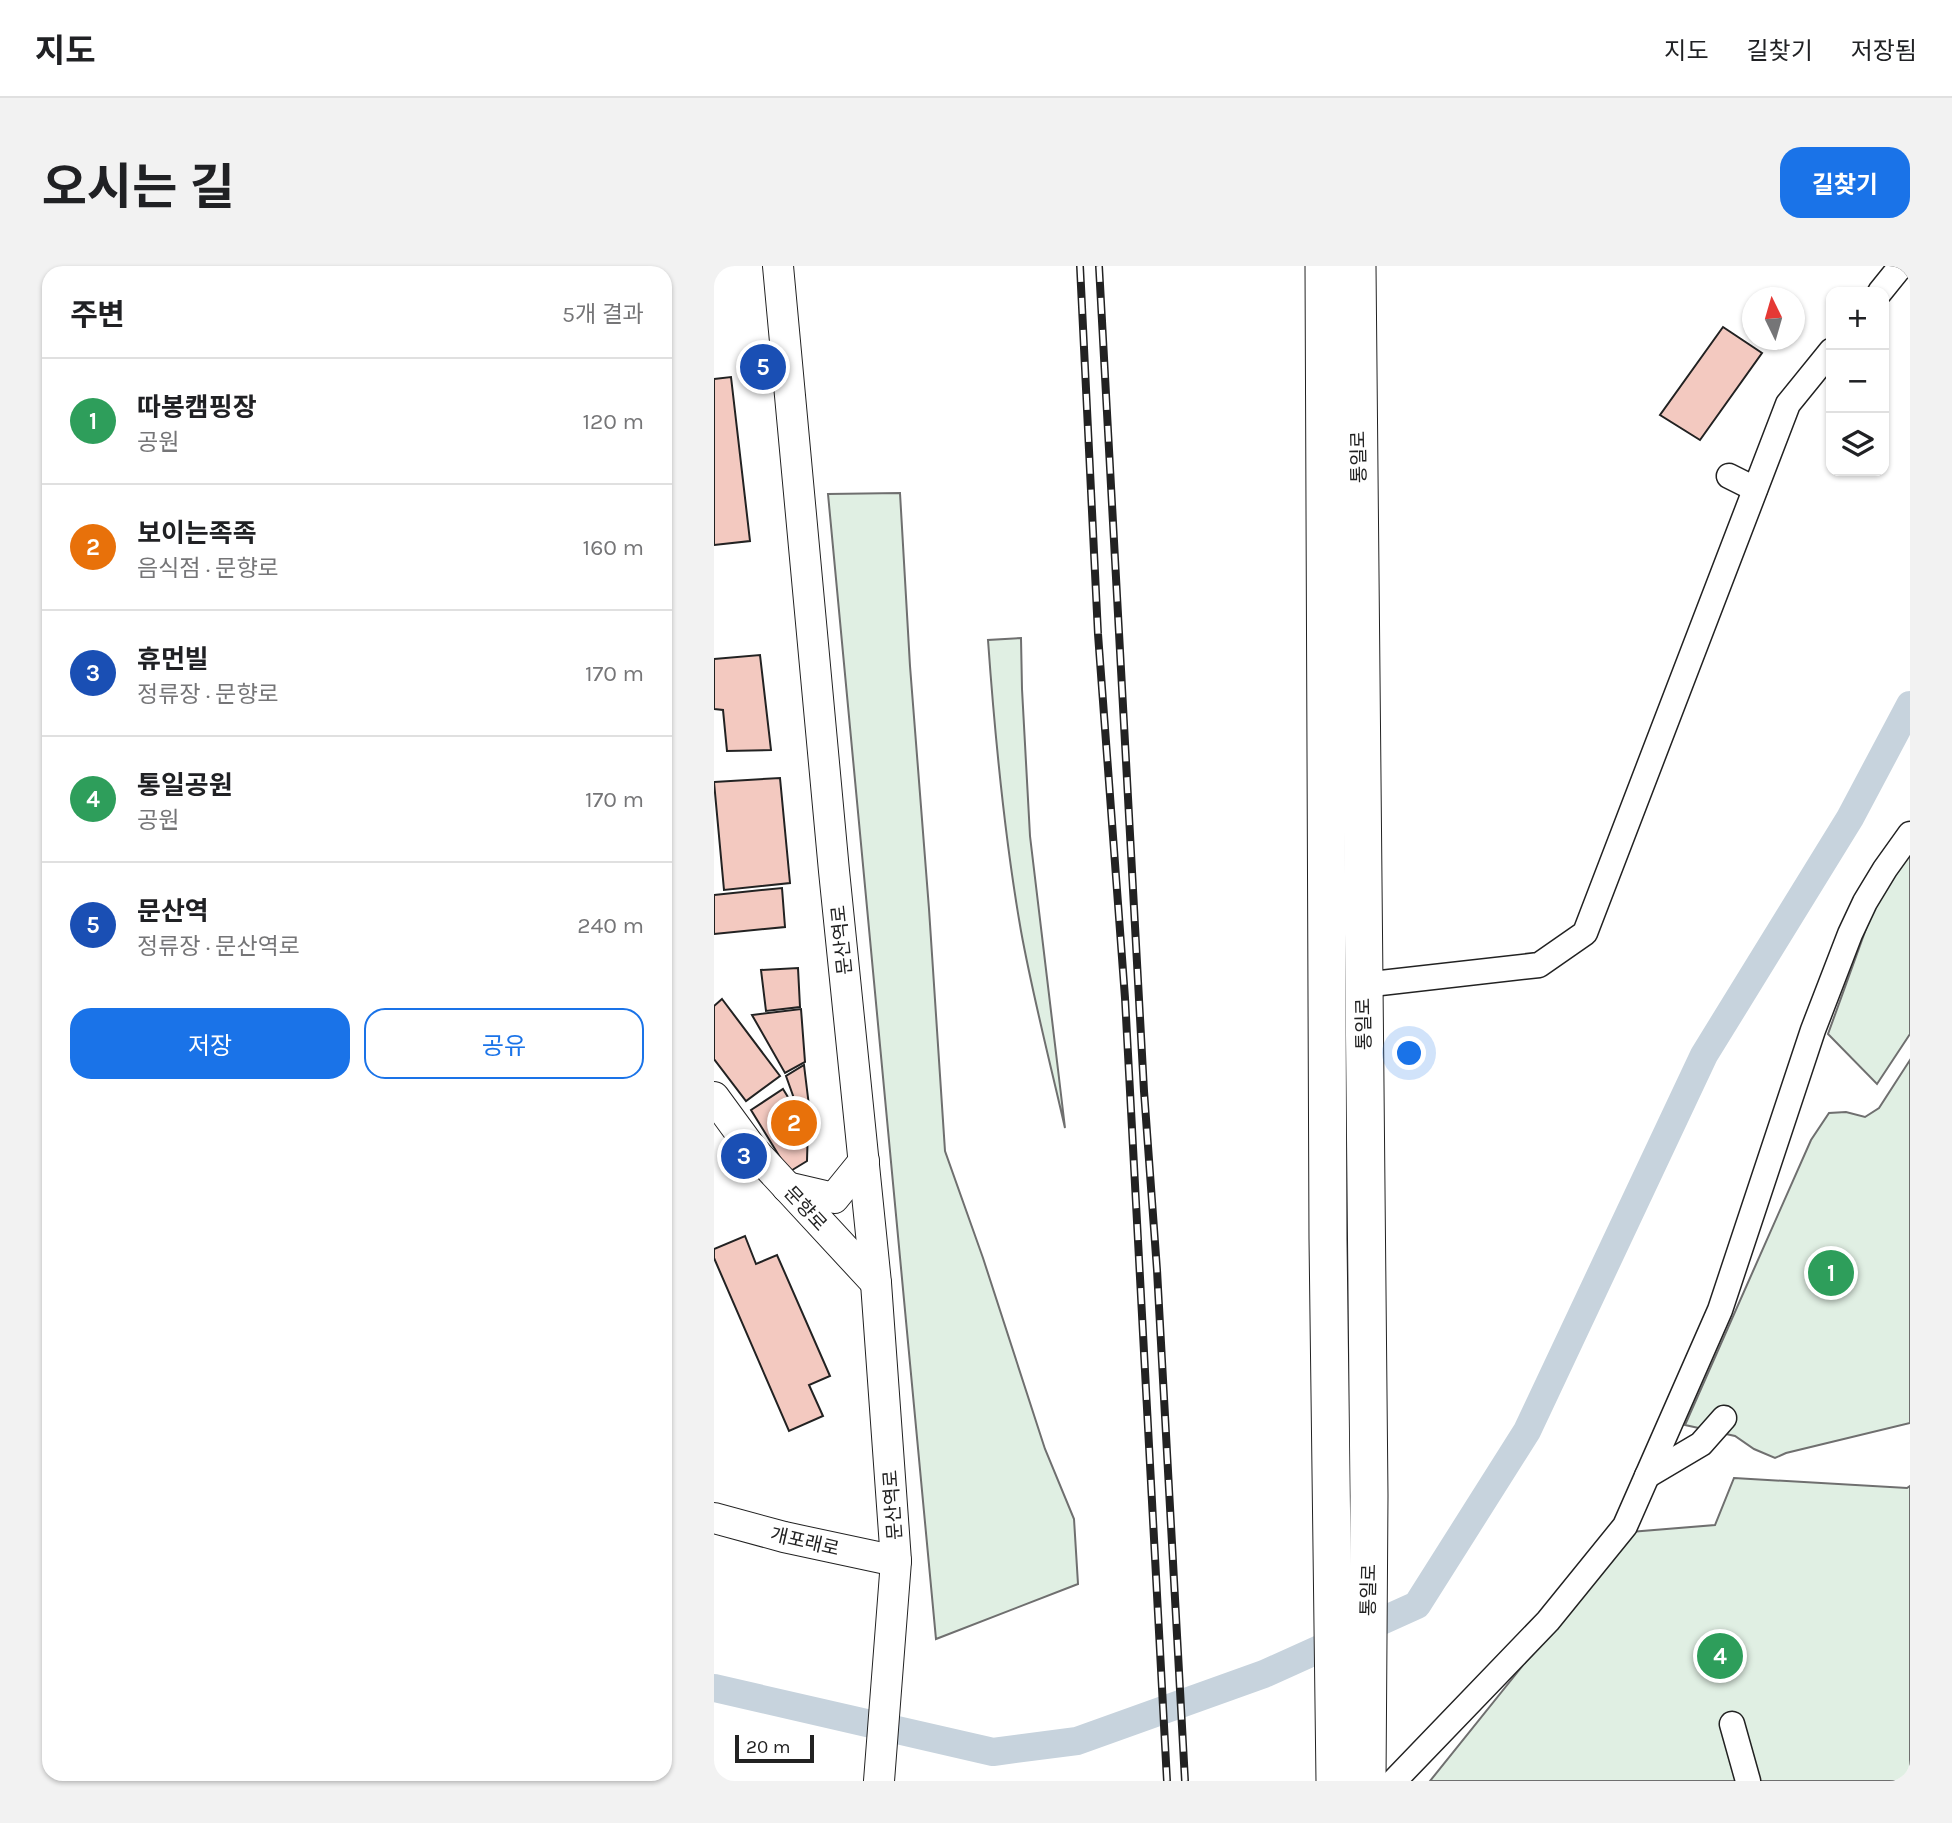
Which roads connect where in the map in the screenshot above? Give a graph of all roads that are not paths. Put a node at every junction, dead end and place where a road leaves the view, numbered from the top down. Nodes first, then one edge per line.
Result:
1 (778, 266) edge
2 (1324, 266) edge
3 (1357, 266) edge
4 (1901, 266) edge
5 (1884, 287) edge
6 (1826, 357) edge
7 (1729, 476) dead end
8 (1755, 489) junction
9 (1910, 834) edge
10 (1363, 985) junction
11 (714, 1097) edge
12 (864, 1161) junction
13 (787, 1187) junction
14 (876, 1283) junction
15 (1724, 1418) dead end
16 (1647, 1476) junction
17 (714, 1518) edge
18 (896, 1561) junction
19 (1731, 1724) dead end
20 (879, 1781) edge
21 (1335, 1781) edge
22 (1367, 1781) edge
23 (1395, 1781) edge
24 (1748, 1781) edge

1 - 12 street, 문산역로
2 - 21 main road, 통일로
3 - 10 main road, 통일로
4 - 5 street
6 - 8 street
7 - 8 street
8 - 10 street
9 - 16 street
10 - 22 main road, 통일로
11 - 13 street, 문향로
12 - 13 street
12 - 14 street, 문산역로
13 - 14 street, 문향로
14 - 18 street, 문산역로
15 - 16 street
16 - 23 street
17 - 18 street, 개포래로
18 - 20 street, 문산역로
19 - 24 street

